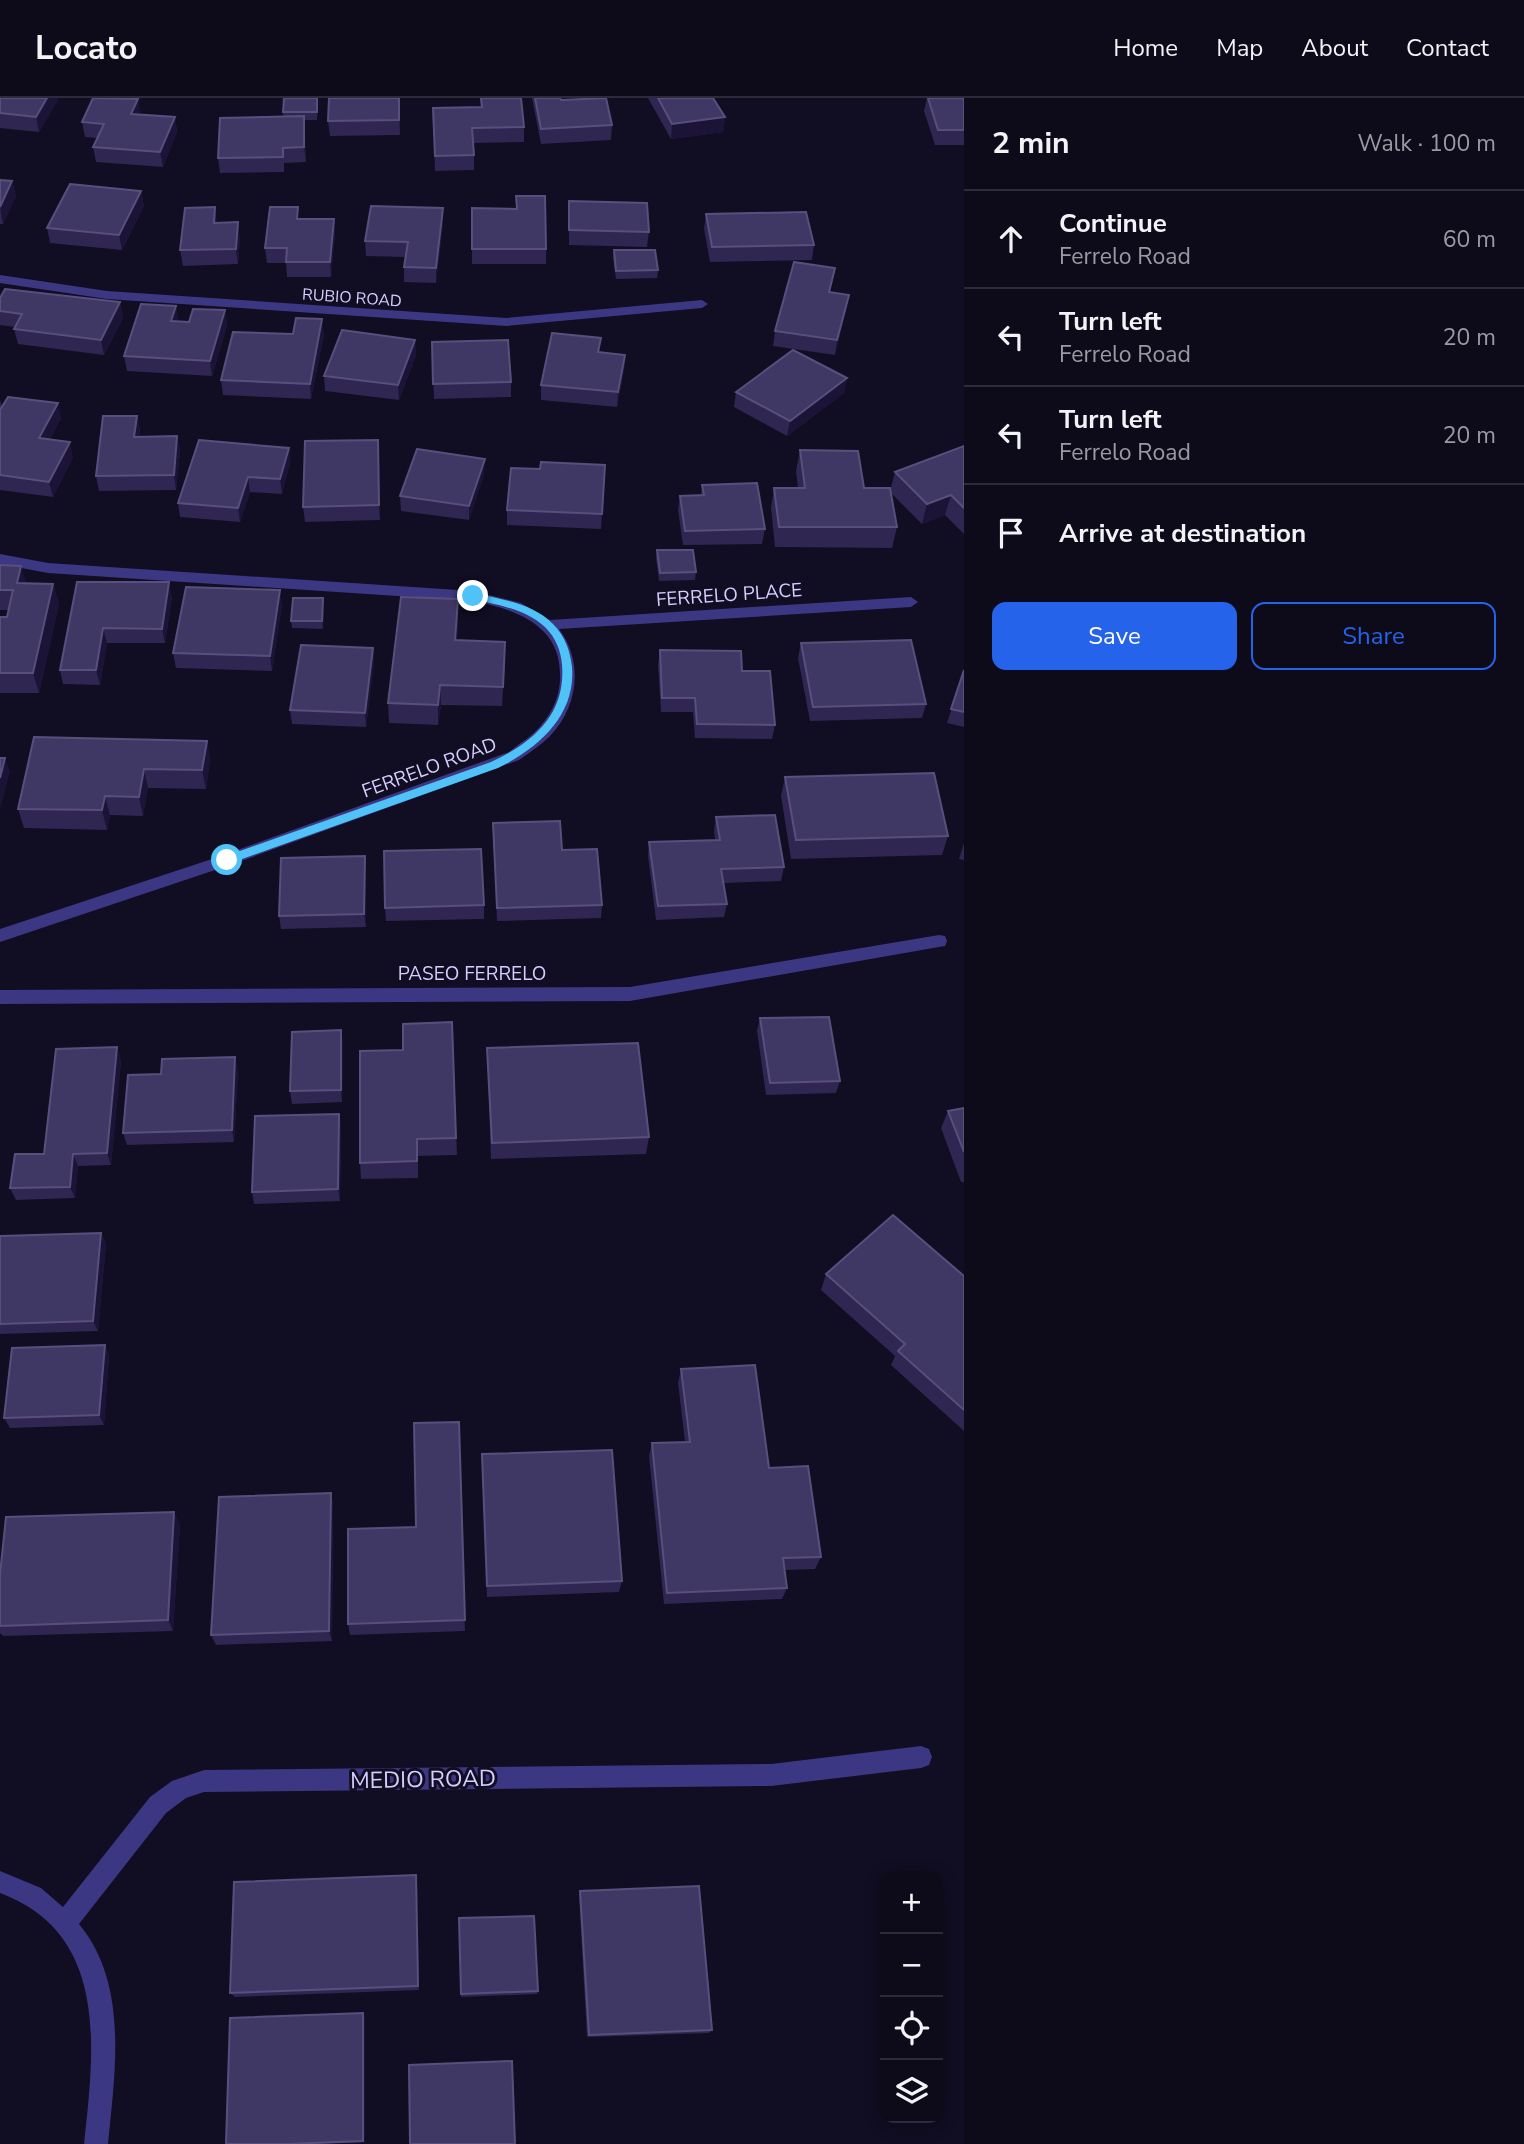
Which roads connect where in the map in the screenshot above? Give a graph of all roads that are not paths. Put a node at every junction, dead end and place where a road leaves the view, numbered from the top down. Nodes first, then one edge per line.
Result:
1 (0, 279) edge
2 (702, 304) dead end
3 (0, 559) edge
4 (911, 602) dead end
5 (549, 625) junction
6 (0, 936) edge
7 (939, 941) dead end
8 (0, 997) edge
9 (921, 1758) dead end
10 (0, 1882) edge
11 (65, 1923) junction
12 (96, 2144) edge

1 - 2 street, RUBIO ROAD
3 - 5 street
4 - 5 street, FERRELO PLACE
5 - 6 street, FERRELO ROAD
7 - 8 street, PASEO FERRELO
9 - 11 street, MEDIO ROAD
10 - 11 street
11 - 12 street

